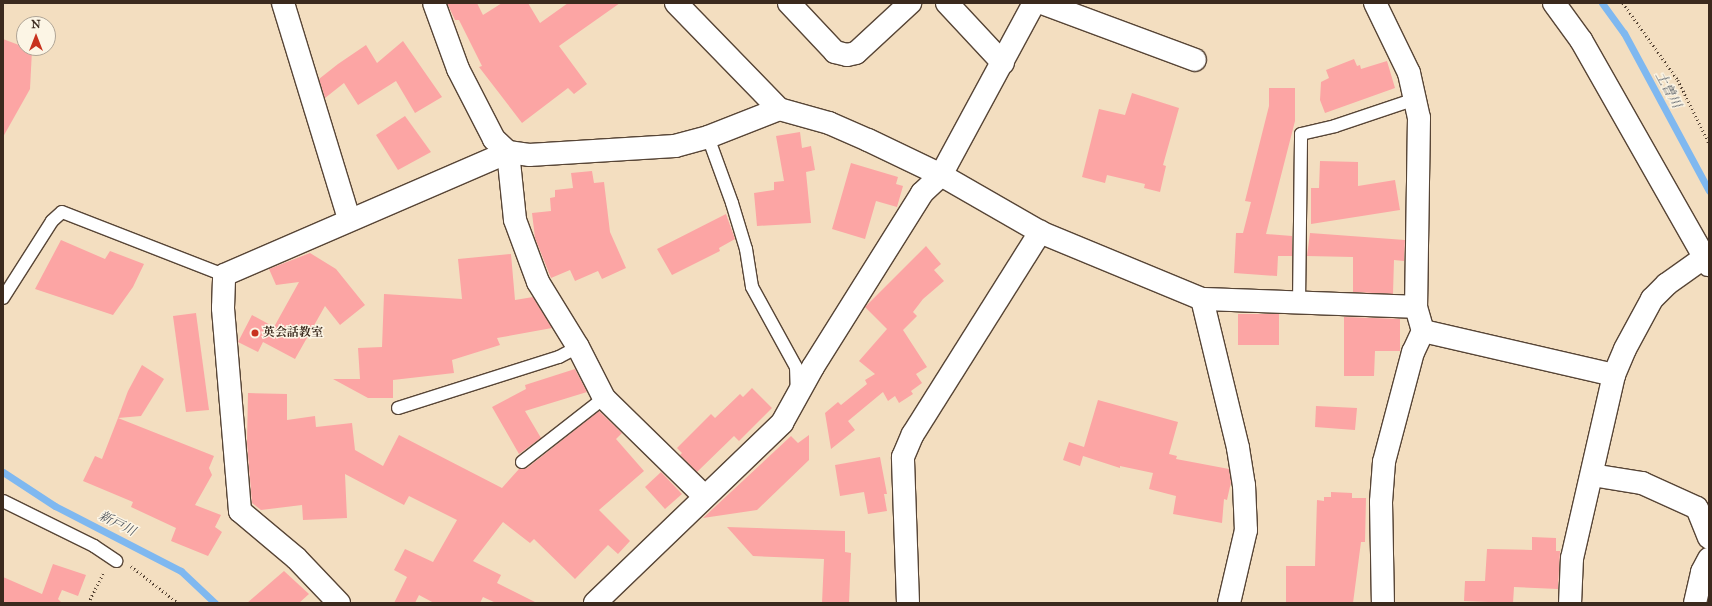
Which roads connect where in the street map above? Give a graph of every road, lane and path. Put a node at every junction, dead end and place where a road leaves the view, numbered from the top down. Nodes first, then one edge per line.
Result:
1 (283, 3) edge
2 (434, 3) edge
3 (676, 3) edge
4 (789, 3) edge
5 (910, 3) edge
6 (947, 3) edge
7 (1034, 3) edge
8 (1042, 3) edge
9 (1375, 3) edge
10 (1554, 3) edge
11 (1623, 3) edge
12 (1195, 60) dead end
13 (1003, 63) junction
14 (1415, 99) junction
15 (779, 109) junction
16 (708, 137) junction
17 (1709, 142) edge
18 (508, 152) junction
19 (941, 175) junction
20 (349, 219) junction
21 (1040, 232) junction
22 (1707, 261) edge
23 (224, 275) junction
24 (3, 298) edge
25 (1202, 299) junction
26 (1299, 303) junction
27 (1416, 307) junction
28 (1423, 331) junction
29 (578, 347) junction
30 (1614, 375) junction
31 (797, 395) junction
32 (604, 398) junction
33 (398, 408) dead end
34 (522, 462) dead end
35 (1592, 475) junction
36 (704, 496) junction
37 (3, 501) edge
38 (1709, 538) edge
39 (1709, 559) edge
40 (116, 561) junction
41 (88, 603) edge
42 (178, 603) edge
43 (339, 603) edge
44 (595, 603) edge
45 (908, 603) edge
46 (1229, 603) edge
47 (1383, 603) edge
48 (1570, 603) edge
49 (1695, 603) edge

1 - 20 street
2 - 18 street
3 - 15 street
4 - 5 street
6 - 13 street
7 - 13 street
8 - 12 street
9 - 14 street
10 - 22 street
11 - 17 path
13 - 19 street
14 - 26 lane
14 - 27 street
15 - 16 street
15 - 19 street
16 - 18 street
16 - 31 lane
18 - 20 street
18 - 29 street
19 - 21 street
19 - 31 street
20 - 23 street
21 - 25 street
21 - 45 street
22 - 30 street
23 - 24 lane
23 - 43 street
25 - 26 street
25 - 46 street
26 - 27 street
27 - 28 street
28 - 30 street
28 - 47 street
29 - 32 street
29 - 33 lane
30 - 35 street
31 - 36 street
32 - 34 lane
32 - 36 street
35 - 38 street
35 - 48 street
36 - 44 street
37 - 40 lane
39 - 49 street
40 - 41 path
40 - 42 path

